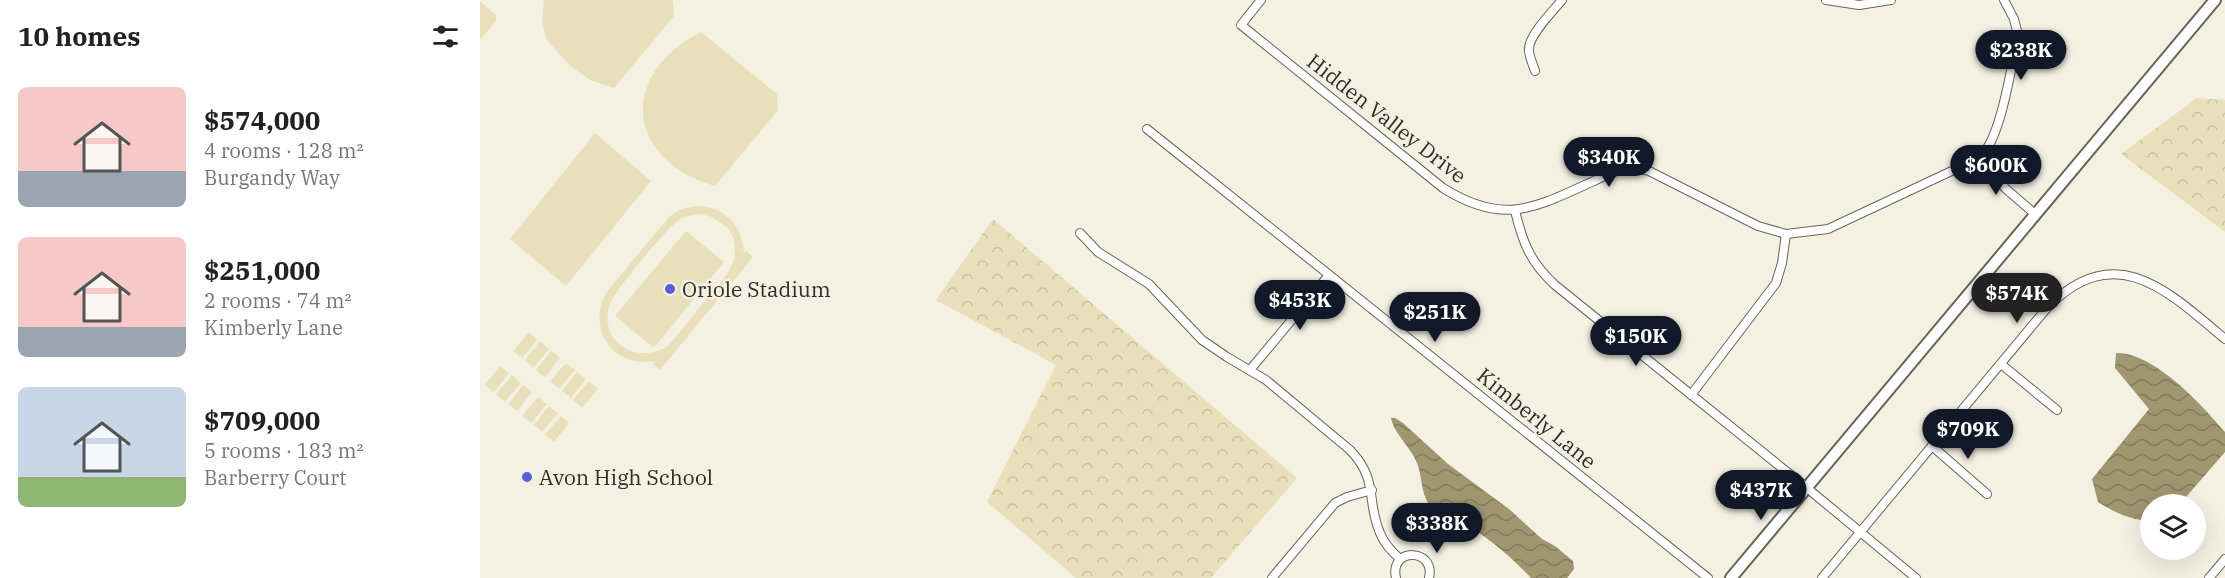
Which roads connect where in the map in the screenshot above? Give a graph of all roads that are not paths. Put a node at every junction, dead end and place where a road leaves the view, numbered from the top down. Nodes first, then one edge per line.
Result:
1 (1261, 0) edge
2 (1562, 0) edge
3 (1826, 0) edge
4 (1891, 0) edge
5 (2004, 0) edge
6 (2215, 0) edge
7 (1535, 71) dead end
8 (1147, 129) dead end
9 (1979, 157) junction
10 (1515, 211) junction
11 (2035, 214) junction
12 (1080, 233) dead end
13 (1786, 234) junction
14 (1329, 275) junction
15 (2225, 339) edge
16 (2001, 364) junction
17 (1250, 370) junction
18 (1691, 395) junction
19 (2056, 410) dead end
20 (1932, 446) junction
21 (1807, 488) junction
22 (1372, 490) junction
23 (1987, 494) dead end
24 (1860, 532) junction
25 (1400, 559) junction
26 (2225, 559) edge
27 (1272, 578) edge
28 (1396, 578) edge
29 (1430, 578) edge
30 (1707, 578) edge
31 (1731, 578) edge
32 (1822, 578) edge
33 (1916, 578) edge
34 (2209, 578) edge

1 - 10 street, Hidden Valley Drive
2 - 7 street
3 - 4 street
5 - 9 street
6 - 11 main road
8 - 14 street, Kimberly Lane
9 - 11 street
9 - 13 street, Hidden Valley Drive
10 - 13 street, Hidden Valley Drive
10 - 18 street
11 - 21 main road
12 - 17 street
13 - 18 street
14 - 17 street
14 - 30 street, Kimberly Lane
15 - 16 street
16 - 19 street
16 - 20 street
17 - 22 street
18 - 21 street
20 - 23 street
20 - 24 street
21 - 24 street
21 - 31 main road
22 - 25 street
22 - 27 street
24 - 32 street
24 - 33 street
25 - 28 street
25 - 29 street
26 - 34 street

